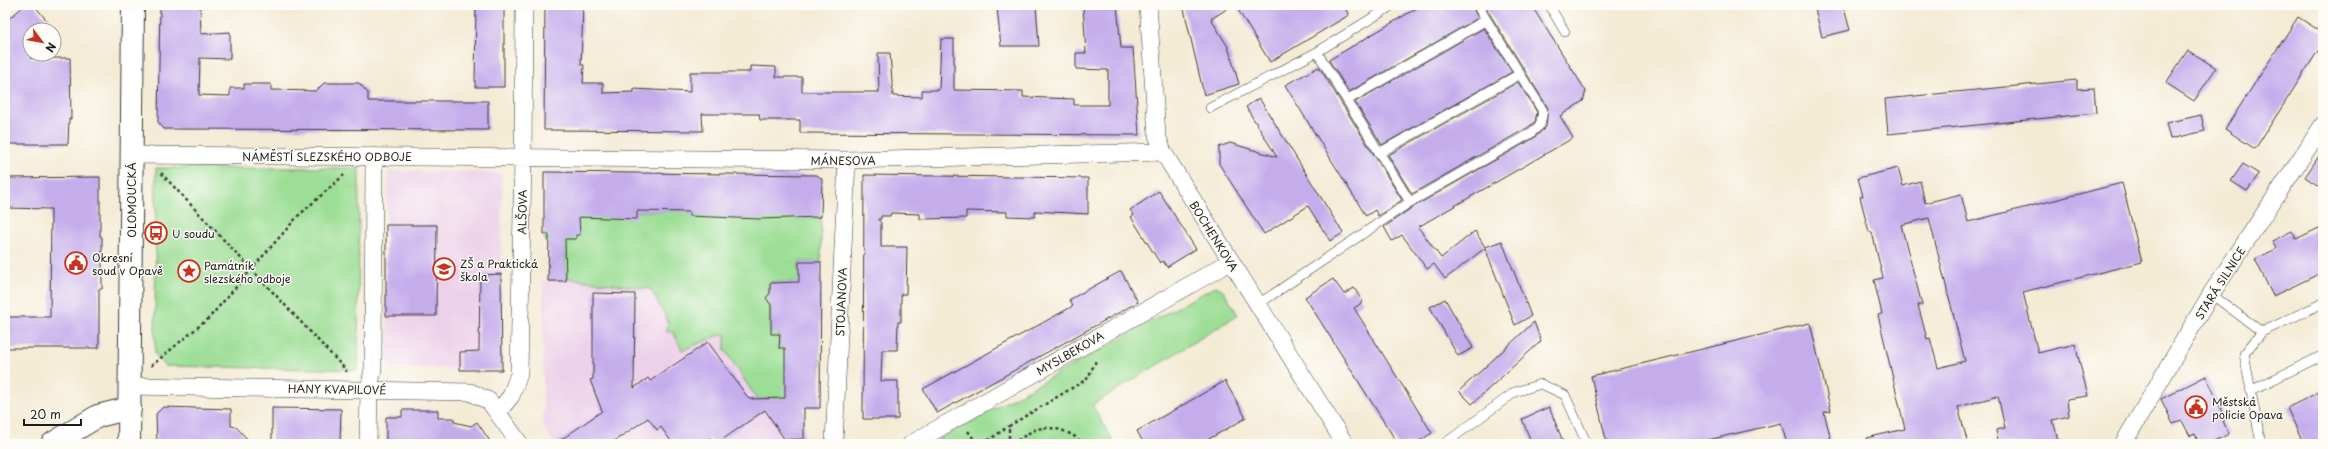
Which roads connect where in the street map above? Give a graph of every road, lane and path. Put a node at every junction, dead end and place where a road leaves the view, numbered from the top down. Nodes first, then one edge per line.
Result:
1 (133, 5) edge
2 (524, 5) edge
3 (1148, 5) edge
4 (1393, 5) edge
5 (1477, 5) edge
6 (1550, 5) edge
7 (1486, 20) junction
8 (1566, 32) dead end
9 (1317, 52) junction
10 (1520, 74) junction
11 (1347, 100) junction
12 (1210, 108) dead end
13 (2323, 125) edge
14 (1163, 152) junction
15 (1379, 153) junction
16 (131, 155) junction
17 (153, 155) junction
18 (369, 156) junction
19 (524, 158) junction
20 (847, 160) junction
21 (1410, 202) junction
22 (1230, 262) junction
23 (252, 272) junction
24 (2211, 294) junction
25 (2323, 303) edge
26 (1257, 305) junction
27 (2262, 332) junction
28 (1094, 340) junction
29 (2323, 355) edge
30 (130, 386) junction
31 (153, 386) junction
32 (344, 389) junction
33 (369, 390) junction
34 (2250, 391) junction
35 (130, 408) junction
36 (498, 412) junction
37 (1009, 426) junction
38 (974, 440) dead end
39 (52, 444) edge
40 (129, 444) edge
41 (368, 444) edge
42 (520, 444) edge
43 (834, 444) edge
44 (911, 444) edge
45 (977, 444) edge
46 (983, 444) edge
47 (1009, 444) edge
48 (1013, 444) edge
49 (1083, 444) edge
50 (1345, 444) edge
51 (1444, 444) edge
52 (1587, 444) edge
53 (2123, 444) edge
54 (2261, 444) edge

1 - 16 main road, OLOMOUCKÁ
2 - 19 street, ALŠOVA
3 - 14 street, BOCHENKOVA
4 - 9 lane
5 - 7 lane
6 - 8 lane
7 - 10 lane
7 - 11 lane
9 - 11 lane
9 - 12 lane
10 - 15 lane
10 - 21 lane
11 - 15 lane
13 - 24 street, STARÁ SILNICE
14 - 20 street, MÁNESOVA
14 - 22 street, BOCHENKOVA
15 - 21 lane
16 - 17 street, NÁMĚSTÍ SLEZSKÉHO ODBOJE
16 - 30 main road, OLOMOUCKÁ
17 - 18 street, NÁMĚSTÍ SLEZSKÉHO ODBOJE
17 - 23 path
18 - 19 street, NÁMĚSTÍ SLEZSKÉHO ODBOJE
18 - 23 path
18 - 33 street
19 - 20 street, MÁNESOVA
19 - 36 street, ALŠOVA
20 - 43 street, STOJANOVA
21 - 26 lane
22 - 26 street, BOCHENKOVA
22 - 28 street, MYSLBEKOVA
23 - 31 path
23 - 32 path
24 - 27 lane
24 - 53 street, STARÁ SILNICE
25 - 27 lane
26 - 50 street, BOCHENKOVA
27 - 34 lane
28 - 37 path
28 - 44 street, MYSLBEKOVA
29 - 34 lane
30 - 31 street, HANY KVAPILOVÉ
30 - 35 main road, OLOMOUCKÁ
31 - 32 street, HANY KVAPILOVÉ
32 - 33 street, HANY KVAPILOVÉ
33 - 36 street, HANY KVAPILOVÉ
33 - 41 street
34 - 54 lane
35 - 39 main road
35 - 40 main road, OLOMOUCKÁ
36 - 42 street, HANY KVAPILOVÉ
37 - 46 path
37 - 47 path
38 - 45 path
48 - 49 path
51 - 52 lane

